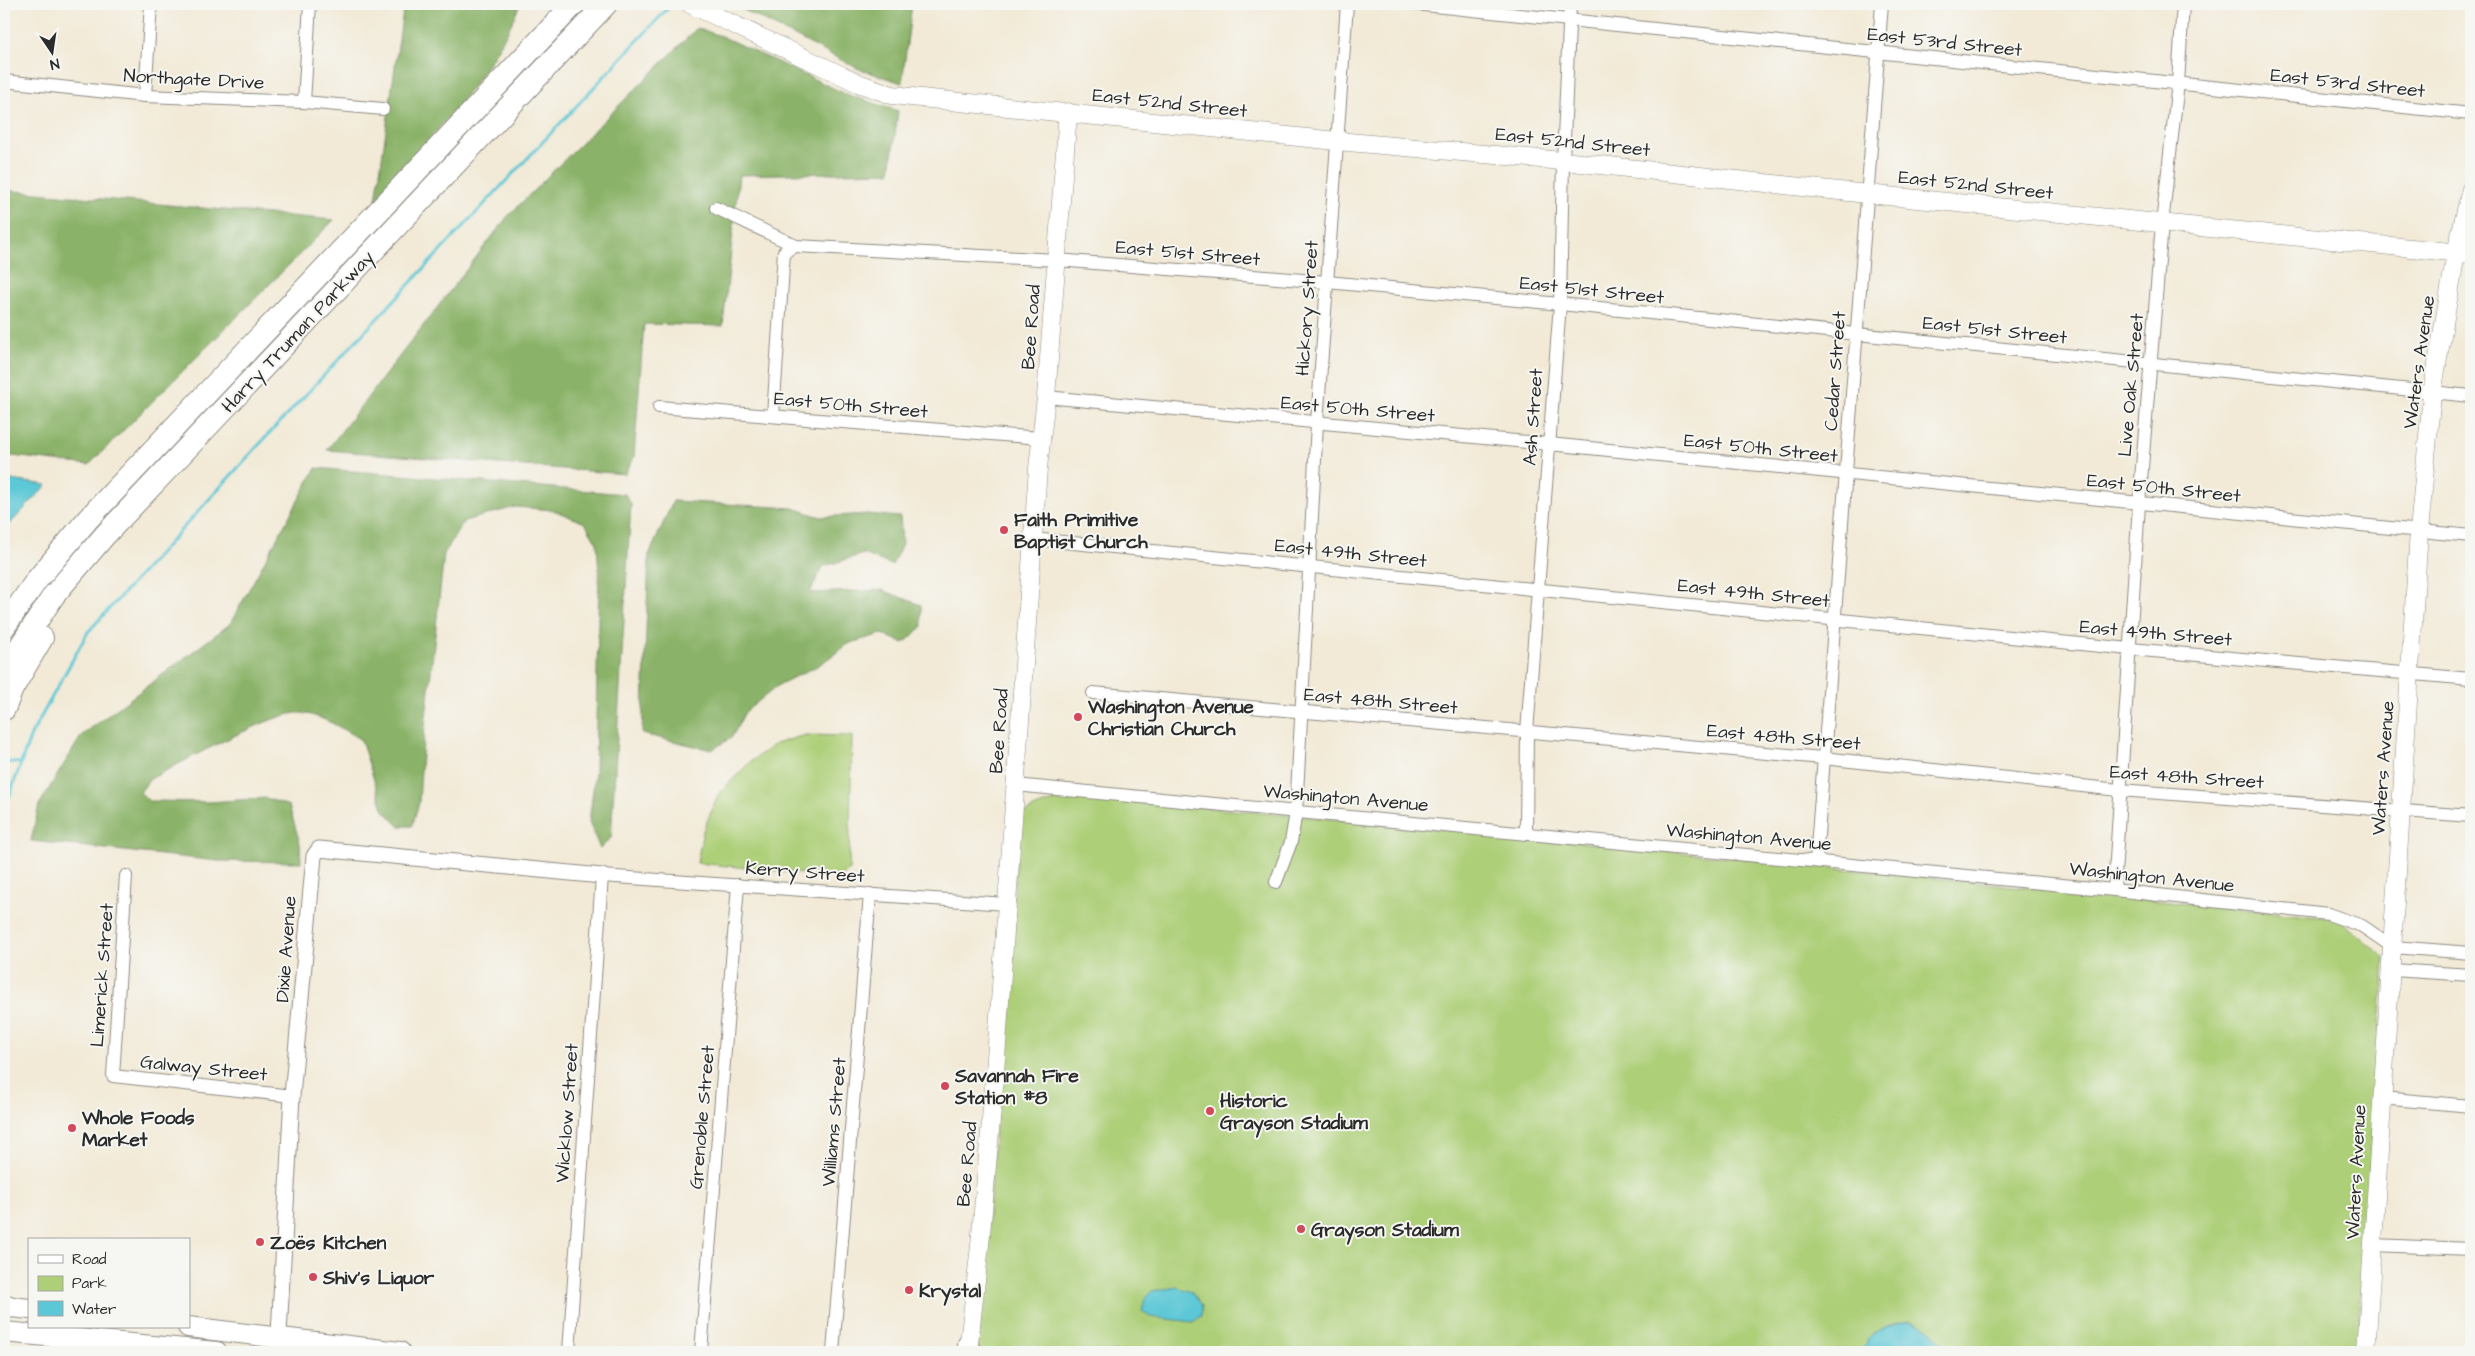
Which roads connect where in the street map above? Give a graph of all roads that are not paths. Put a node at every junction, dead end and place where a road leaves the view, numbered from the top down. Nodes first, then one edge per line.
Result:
1 (151, 4) edge
2 (310, 4) edge
3 (574, 4) edge
4 (606, 4) edge
5 (690, 4) edge
6 (1347, 4) edge
7 (1415, 4) edge
8 (1570, 4) edge
9 (1882, 4) edge
10 (2183, 4) edge
11 (1569, 20) junction
12 (1879, 53) junction
13 (4, 81) edge
14 (2178, 83) junction
15 (145, 96) junction
16 (304, 102) junction
17 (383, 109) dead end
18 (1068, 112) junction
19 (2471, 114) edge
20 (1336, 141) junction
21 (1563, 161) junction
22 (449, 170) junction
23 (2471, 189) edge
24 (1867, 194) junction
25 (716, 208) dead end
26 (2162, 224) junction
27 (796, 246) junction
28 (2464, 253) edge
29 (1057, 260) junction
30 (1327, 282) junction
31 (1560, 304) junction
32 (1856, 334) junction
33 (2151, 363) junction
34 (2432, 394) junction
35 (2471, 396) edge
36 (1046, 397) junction
37 (659, 407) dead end
38 (773, 416) junction
39 (1317, 423) junction
40 (1040, 438) junction
41 (1549, 444) junction
42 (146, 458) junction
43 (1845, 475) junction
44 (2139, 504) junction
45 (2419, 531) junction
46 (2471, 536) edge
47 (1032, 539) junction
48 (1309, 567) junction
49 (1539, 589) junction
50 (4, 600) edge
51 (1834, 619) junction
52 (4, 627) edge
53 (2130, 649) junction
54 (4, 671) edge
55 (2410, 674) junction
56 (2471, 679) edge
57 (1094, 693) dead end
58 (4, 709) edge
59 (1301, 711) junction
60 (1527, 732) junction
61 (1823, 758) junction
62 (1015, 784) junction
63 (2119, 790) junction
64 (2401, 810) junction
65 (1296, 812) junction
66 (2471, 816) edge
67 (1526, 833) junction
68 (1816, 861) junction
69 (126, 876) dead end
70 (602, 876) junction
71 (1276, 882) dead end
72 (738, 885) junction
73 (2114, 890) junction
74 (870, 894) junction
75 (1006, 904) junction
76 (2393, 947) junction
77 (2471, 953) edge
78 (2392, 970) junction
79 (2471, 976) edge
80 (113, 1076) joint
81 (292, 1096) junction
82 (2381, 1098) junction
83 (2471, 1106) edge
84 (2372, 1245) junction
85 (2471, 1249) edge
86 (190, 1327) edge
87 (4, 1332) edge
88 (278, 1345) edge
89 (969, 1350) edge
90 (217, 1352) edge
91 (400, 1352) edge
92 (569, 1352) edge
93 (701, 1352) edge
94 (833, 1352) edge
95 (2366, 1352) edge

1 - 15 street
2 - 16 street
3 - 42 highway, Harry Truman Parkway
4 - 22 highway, Harry Truman Parkway
5 - 18 main road, East 52nd Street
6 - 20 street, Hickory Street
7 - 11 street, East 53rd Street
8 - 11 street, Ash Street
9 - 12 street, Cedar Street
10 - 14 street, Live Oak Street
11 - 12 street, East 53rd Street
11 - 21 street, Ash Street
12 - 14 street, East 53rd Street
12 - 24 street, Cedar Street
13 - 15 street, Northgate Drive
14 - 19 street, East 53rd Street
14 - 26 street, Live Oak Street
15 - 16 street, Northgate Drive
16 - 17 street, Northgate Drive
18 - 20 main road, East 52nd Street
18 - 29 main road, Bee Road
20 - 21 main road, East 52nd Street
20 - 30 street, Hickory Street
21 - 24 main road, East 52nd Street
21 - 31 street, Ash Street
22 - 54 highway, Harry Truman Parkway
22 - 58 highway
23 - 28 main road, Waters Avenue
24 - 26 main road, East 52nd Street
24 - 32 street, Cedar Street
25 - 27 street, East 51st Street
26 - 28 main road, East 52nd Street
26 - 33 street, Live Oak Street
27 - 29 street, East 51st Street
27 - 38 street
28 - 34 main road, Waters Avenue
29 - 30 street, East 51st Street
29 - 36 main road, Bee Road
30 - 31 street, East 51st Street
30 - 39 street, Hickory Street
31 - 32 street, East 51st Street
31 - 41 street, Ash Street
32 - 33 street, East 51st Street
32 - 43 street, Cedar Street
33 - 34 street, East 51st Street
33 - 44 street, Live Oak Street
34 - 35 street, East 51st Street
34 - 45 main road, Waters Avenue
36 - 39 street, East 50th Street
36 - 40 main road, Bee Road
37 - 38 street, East 50th Street
38 - 40 street, East 50th Street
39 - 41 street, East 50th Street
39 - 48 street, Hickory Street
40 - 47 main road, Bee Road
41 - 43 street, East 50th Street
41 - 49 street, Ash Street
42 - 50 highway
42 - 52 highway, Harry Truman Parkway
43 - 44 street, East 50th Street
43 - 51 street, Cedar Street
44 - 45 street, East 50th Street
44 - 53 street, Live Oak Street
45 - 46 street, East 50th Street
45 - 55 main road, Waters Avenue
47 - 48 street, East 49th Street
47 - 62 main road, Bee Road
48 - 49 street, East 49th Street
48 - 59 street, Hickory Street
49 - 51 street, East 49th Street
49 - 60 street, Ash Street
51 - 53 street, East 49th Street
51 - 61 street, Cedar Street
53 - 55 street, East 49th Street
53 - 63 street, Live Oak Street
55 - 56 street, East 49th Street
55 - 64 main road, Waters Avenue
57 - 59 street, East 48th Street
59 - 60 street, East 48th Street
59 - 65 street, Hickory Street
60 - 61 street, East 48th Street
60 - 67 street, Ash Street
61 - 63 street, East 48th Street
61 - 68 street, Cedar Street
62 - 65 street, Washington Avenue
62 - 75 main road, Bee Road
63 - 64 street, East 48th Street
63 - 73 street, Live Oak Street
64 - 66 street, East 48th Street
64 - 76 main road, Waters Avenue
65 - 67 street, Washington Avenue
65 - 71 street, Hickory Street
67 - 68 street, Washington Avenue
68 - 73 street, Washington Avenue
69 - 80 street, Limerick Street
70 - 72 street, Kerry Street
70 - 81 street, Dixie Avenue
70 - 92 street, Wicklow Street
72 - 74 street, Kerry Street
72 - 93 street, Grenoble Street
73 - 76 street, Washington Avenue
74 - 75 street, Kerry Street
74 - 94 street, Williams Street
75 - 89 main road, Bee Road
76 - 77 street, Washington Avenue
76 - 78 main road, Waters Avenue
78 - 79 street
78 - 82 main road, Waters Avenue
80 - 81 street, Galway Street
81 - 88 street, Dixie Avenue
82 - 83 street
82 - 84 main road, Waters Avenue
84 - 85 street
84 - 95 main road, Waters Avenue
86 - 88 main road
87 - 90 main road
88 - 91 main road

